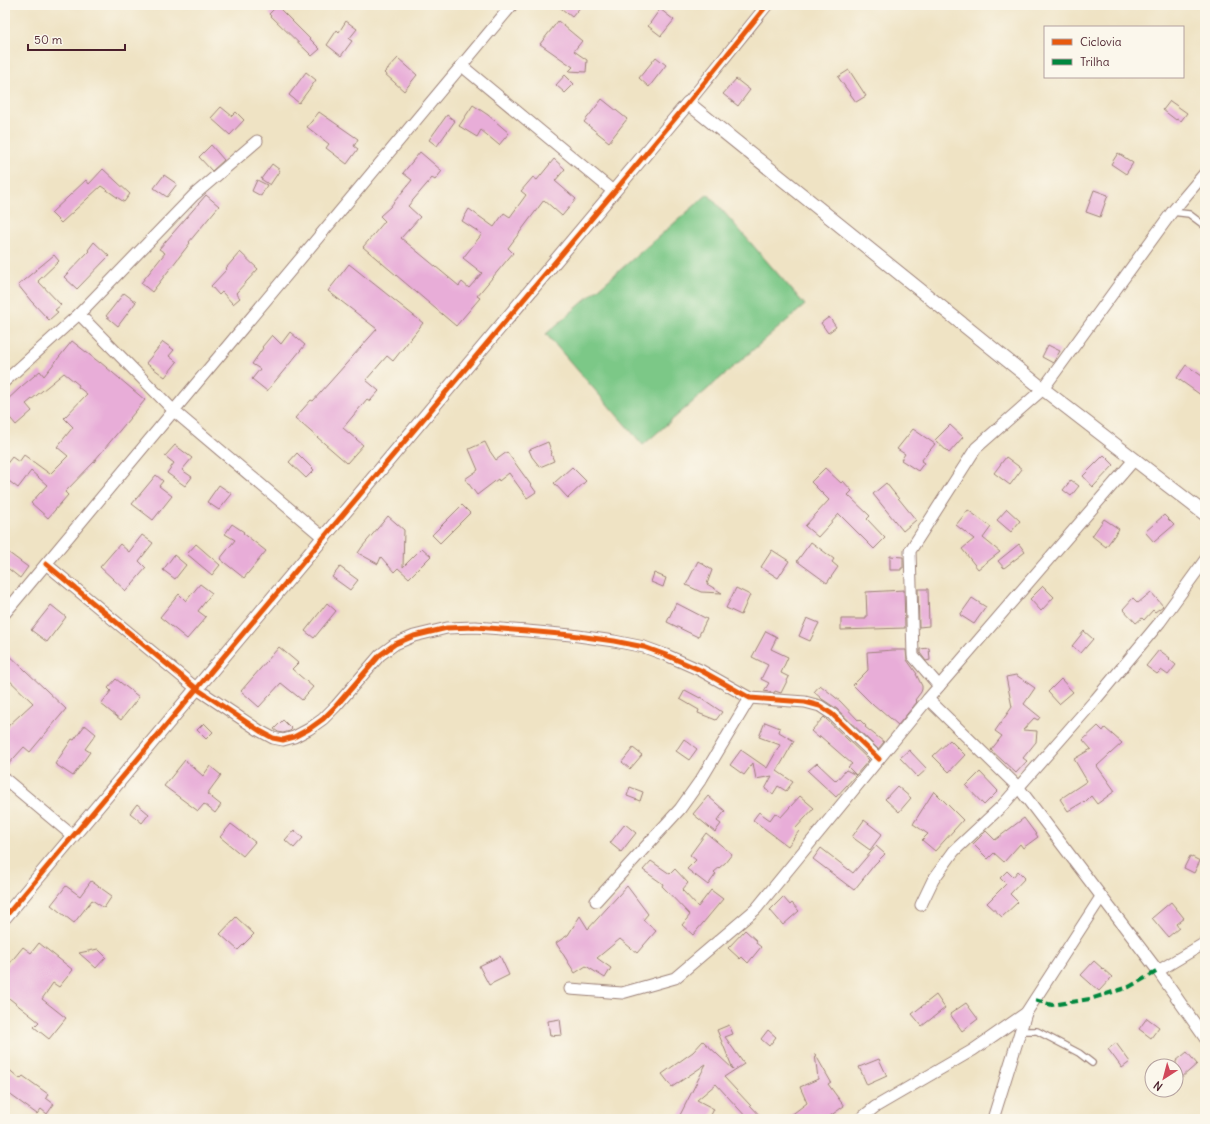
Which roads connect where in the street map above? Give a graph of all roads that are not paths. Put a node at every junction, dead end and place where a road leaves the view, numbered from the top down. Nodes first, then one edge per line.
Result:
1 (512, 5) edge
2 (767, 5) edge
3 (462, 66) junction
4 (688, 103) junction
5 (257, 141) dead end
6 (1205, 173) edge
7 (614, 192) junction
8 (1172, 212) junction
9 (1205, 226) edge
10 (79, 314) junction
11 (5, 381) edge
12 (1043, 389) junction
13 (174, 410) junction
14 (1134, 460) junction
15 (1205, 514) edge
16 (324, 538) junction
17 (1205, 560) edge
18 (46, 564) junction
19 (5, 613) edge
20 (939, 686) junction
21 (197, 689) junction
22 (750, 698) junction
23 (928, 699) junction
24 (879, 759) junction
25 (5, 779) edge
26 (1019, 788) junction
27 (73, 836) junction
28 (1101, 897) junction
29 (596, 901) dead end
30 (921, 905) dead end
31 (5, 917) edge
32 (1205, 943) edge
33 (1158, 971) junction
34 (570, 988) dead end
35 (1026, 1013) junction
36 (1021, 1031) junction
37 (1205, 1038) edge
38 (1092, 1063) dead end
39 (860, 1119) edge
40 (993, 1119) edge

1 - 3 street
2 - 4 street
3 - 7 street
3 - 13 street
4 - 7 street
4 - 12 street
5 - 10 street
6 - 8 street
7 - 16 street
8 - 9 lane
8 - 12 street
10 - 11 street
10 - 13 street
12 - 14 street
12 - 20 street
13 - 16 street
13 - 18 street
14 - 15 street
14 - 20 street
16 - 21 street
17 - 26 street
18 - 19 street
18 - 21 street
20 - 23 street
21 - 22 street
21 - 27 street
22 - 24 street
22 - 29 street
23 - 24 street
23 - 26 street
24 - 34 street
25 - 27 street
26 - 28 street
26 - 30 street
27 - 31 street
28 - 33 street
28 - 35 street
32 - 33 street
33 - 37 street
35 - 36 street
35 - 39 street
36 - 38 lane
36 - 40 street

